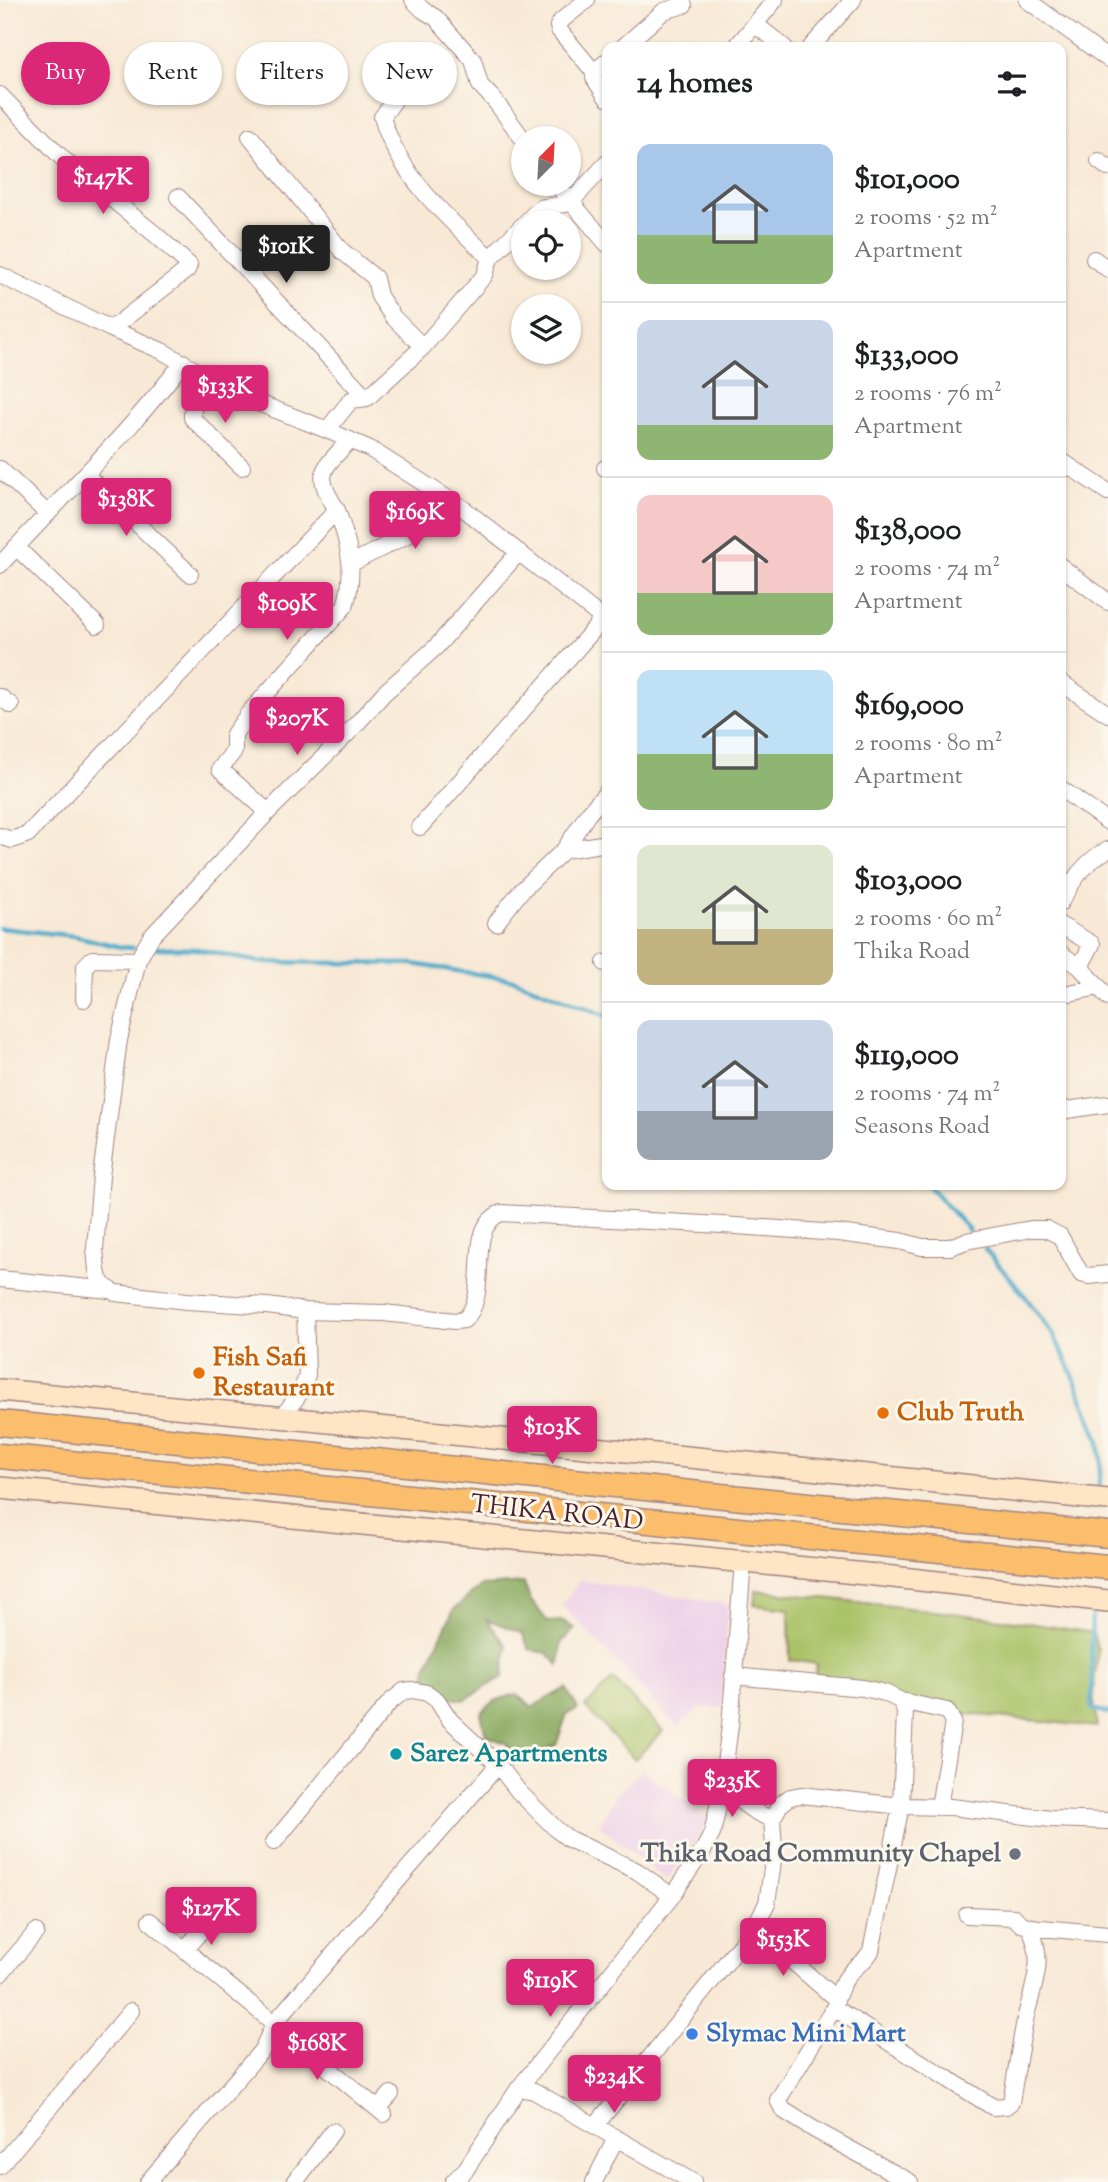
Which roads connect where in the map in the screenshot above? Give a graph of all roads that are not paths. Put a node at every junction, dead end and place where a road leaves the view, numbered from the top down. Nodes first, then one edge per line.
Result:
1 (413, 0) edge
2 (587, 0) edge
3 (775, 0) edge
4 (853, 0) edge
5 (1027, 0) edge
6 (684, 5) dead end
7 (755, 24) junction
8 (629, 42) edge
9 (740, 42) edge
10 (778, 42) edge
11 (815, 42) edge
12 (1108, 59) edge
13 (602, 65) edge
14 (594, 72) junction
15 (602, 90) edge
16 (0, 95) edge
17 (391, 105) edge
18 (513, 126) edge
19 (250, 136) dead end
20 (602, 168) edge
21 (565, 196) edge
22 (178, 197) dead end
23 (570, 202) junction
24 (538, 210) edge
25 (511, 238) edge
26 (602, 238) edge
27 (490, 258) junction
28 (1094, 259) dead end
29 (1108, 269) edge
30 (0, 275) edge
31 (111, 329) junction
32 (423, 347) junction
33 (183, 362) junction
34 (215, 383) junction
35 (367, 398) junction
36 (327, 430) junction
37 (350, 440) junction
38 (1066, 464) edge
39 (242, 467) dead end
40 (0, 469) edge
41 (86, 475) junction
42 (1108, 492) edge
43 (446, 498) junction
44 (337, 510) junction
45 (48, 514) junction
46 (16, 547) junction
47 (519, 552) junction
48 (352, 563) junction
49 (0, 565) edge
50 (1066, 570) edge
51 (190, 574) dead end
52 (1108, 602) edge
53 (602, 618) edge
54 (602, 623) edge
55 (97, 625) dead end
56 (1066, 686) edge
57 (1108, 714) edge
58 (1066, 792) edge
59 (602, 798) edge
60 (268, 812) junction
61 (1108, 822) edge
62 (420, 827) dead end
63 (0, 836) edge
64 (602, 845) edge
65 (564, 850) junction
66 (1108, 850) edge
67 (1066, 892) edge
68 (496, 923) dead end
69 (1066, 929) edge
70 (1066, 957) edge
71 (138, 960) junction
72 (1080, 967) junction
73 (1103, 992) edge
74 (1066, 995) edge
75 (84, 999) dead end
76 (1108, 1104) edge
77 (1066, 1110) edge
78 (1108, 1274) edge
79 (0, 1279) edge
80 (109, 1290) junction
81 (305, 1311) junction
82 (0, 1390) edge
83 (281, 1419) junction
84 (0, 1423) edge
85 (0, 1456) edge
86 (0, 1488) edge
87 (1108, 1500) edge
88 (1108, 1535) edge
89 (743, 1562) junction
90 (1108, 1567) edge
91 (1108, 1601) edge
92 (733, 1676) junction
93 (901, 1701) junction
94 (498, 1765) junction
95 (724, 1778) junction
96 (901, 1806) junction
97 (939, 1807) junction
98 (772, 1819) junction
99 (1108, 1821) edge
100 (274, 1842) dead end
101 (672, 1896) junction
102 (967, 1915) dead end
103 (211, 1921) dead end
104 (150, 1922) dead end
105 (1030, 1927) junction
106 (754, 1928) junction
107 (36, 1932) dead end
108 (1108, 1934) edge
109 (185, 1949) junction
110 (0, 1974) edge
111 (835, 2003) junction
112 (131, 2011) dead end
113 (275, 2022) junction
114 (519, 2088) junction
115 (391, 2094) dead end
116 (595, 2126) junction
117 (333, 2131) dead end
118 (616, 2138) junction
119 (0, 2166) edge
120 (148, 2182) edge
121 (295, 2182) edge
122 (453, 2182) edge
123 (594, 2182) edge
124 (693, 2182) edge
125 (910, 2182) edge

1 - 18 street
2 - 14 street
3 - 7 street
4 - 11 street
5 - 12 street
6 - 8 street
7 - 9 street
7 - 10 street
13 - 14 street
14 - 15 street
16 - 31 street
17 - 27 street
19 - 32 street
20 - 23 street
21 - 23 street
22 - 35 street
23 - 24 street
23 - 26 street
25 - 27 street
27 - 32 street
28 - 29 street
30 - 31 street
31 - 33 street
32 - 35 street
33 - 34 street
33 - 41 street
34 - 36 street
34 - 39 street
35 - 36 street
36 - 37 street
37 - 43 street
37 - 44 street
38 - 42 street
40 - 45 street
41 - 45 street
41 - 51 street
43 - 47 street
43 - 48 street
44 - 48 street
44 - 63 street
45 - 46 street
46 - 49 street
46 - 55 street
47 - 53 street
47 - 60 street
48 - 60 street
50 - 52 street
54 - 62 street
56 - 57 street
58 - 61 street
59 - 65 street
60 - 71 street
64 - 65 street
65 - 68 street
66 - 67 street
69 - 72 street
70 - 72 street
71 - 75 street
71 - 80 street
72 - 73 street
73 - 74 street
76 - 77 street
78 - 81 street
79 - 80 street
80 - 81 street
81 - 83 street
82 - 83 main road
83 - 87 main road
84 - 88 highway, THIKA ROAD
85 - 90 highway, THIKA ROAD
86 - 89 main road, THIKA ROAD
89 - 91 main road, THIKA ROAD
89 - 92 street
92 - 93 street
92 - 95 street
93 - 96 street
93 - 97 street
94 - 100 street
94 - 101 street
94 - 113 street
95 - 98 street
95 - 101 street
96 - 97 street
96 - 98 street
96 - 111 street
97 - 99 street
98 - 106 street
101 - 114 street
102 - 105 street
103 - 109 street
104 - 109 street
105 - 108 street
105 - 111 street
106 - 111 street
106 - 116 street
107 - 110 street
109 - 113 street
111 - 125 street
112 - 119 street
113 - 115 street
113 - 120 street
114 - 116 street
114 - 122 street
116 - 118 street
117 - 121 street
118 - 123 street
118 - 124 street

